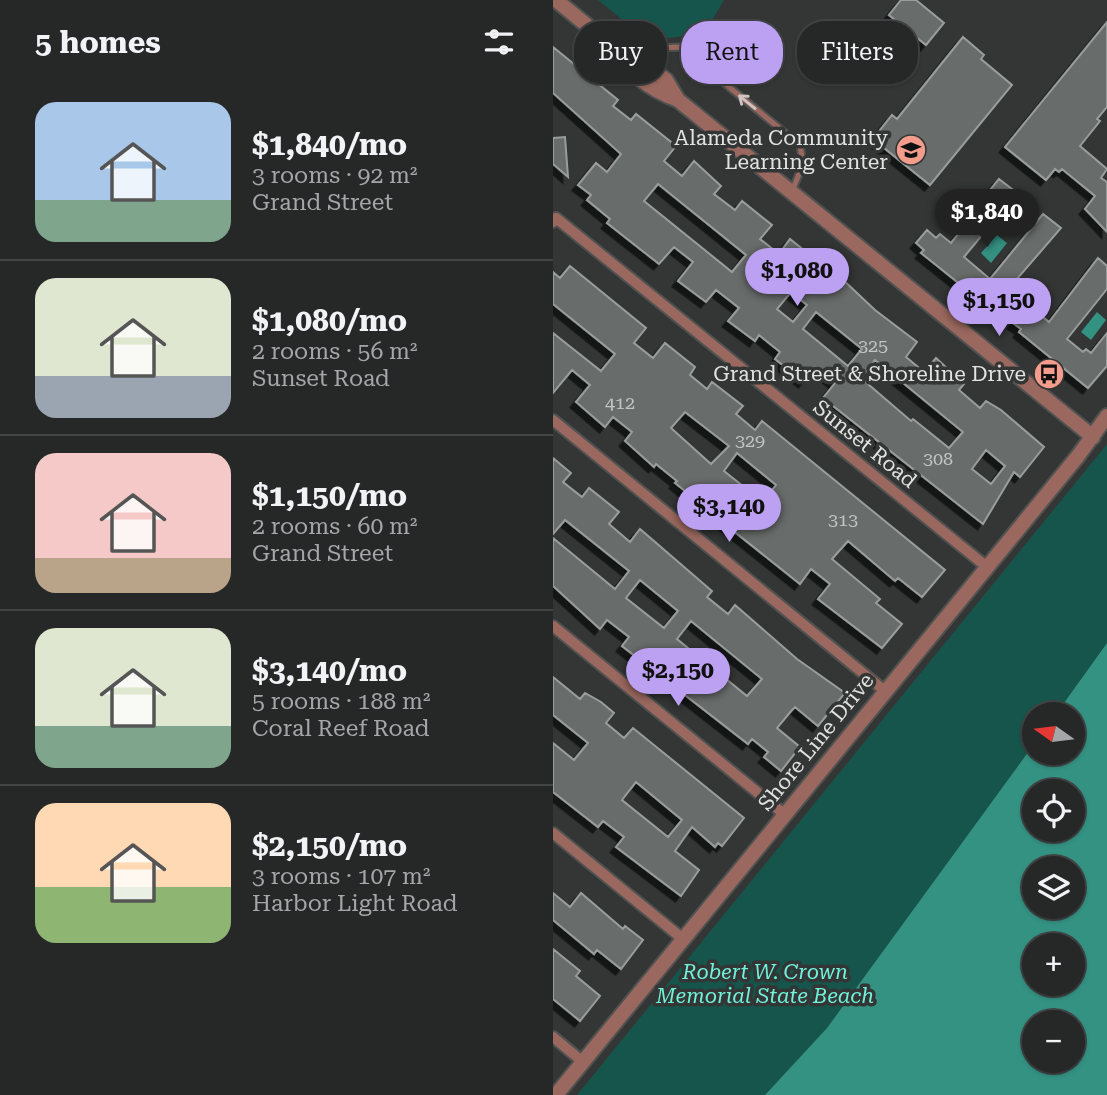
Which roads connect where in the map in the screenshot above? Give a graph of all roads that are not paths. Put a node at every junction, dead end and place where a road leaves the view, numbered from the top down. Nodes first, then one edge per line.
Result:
1 (556, 0) edge
2 (582, 21) edge
3 (667, 48) edge
4 (667, 82) edge
5 (647, 84) edge
6 (678, 100) junction
7 (792, 192) junction
8 (555, 220) edge
9 (1107, 416) edge
10 (553, 420) edge
11 (1093, 437) junction
12 (987, 567) junction
13 (553, 626) edge
14 (885, 691) junction
15 (784, 814) junction
16 (553, 833) edge
17 (683, 939) junction
18 (553, 1037) edge
19 (583, 1062) junction
20 (557, 1095) edge

1 - 2 street
7 -> 3 lane
4 - 6 street
5 - 6 street
6 - 7 street
7 - 11 street
8 - 12 street, Sunset Road
9 - 11 street, Shore Line Drive
10 - 14 street
11 - 12 street, Shore Line Drive
12 - 14 street, Shore Line Drive
13 - 15 street
14 - 15 street, Shore Line Drive
15 - 17 street, Shore Line Drive
16 - 17 street
17 - 19 street, Shore Line Drive
18 - 19 street
19 - 20 street, Shore Line Drive

